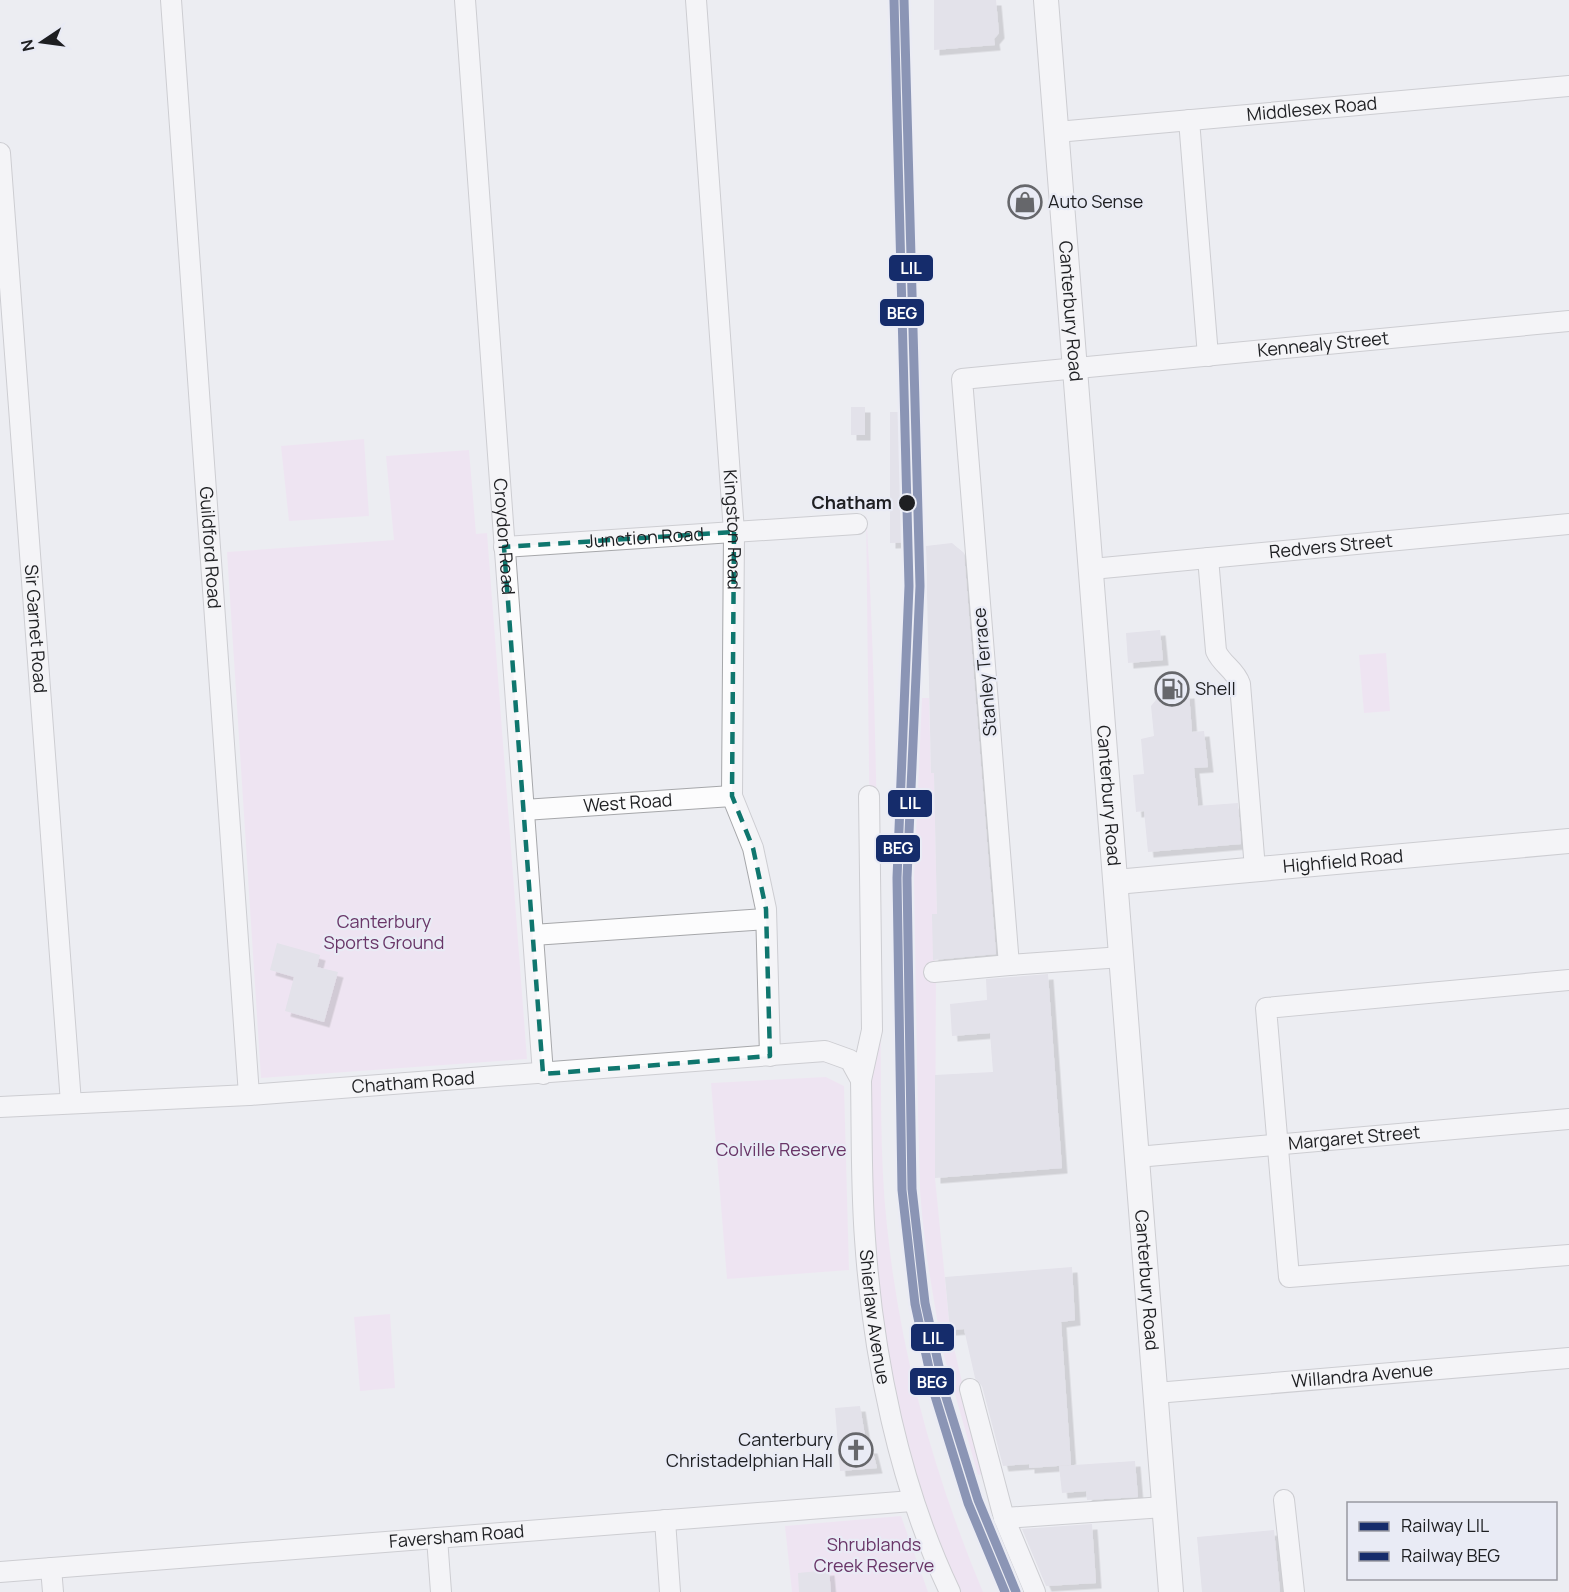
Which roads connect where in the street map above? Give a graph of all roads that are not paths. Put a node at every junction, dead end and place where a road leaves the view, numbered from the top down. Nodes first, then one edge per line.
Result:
1 (171, 0) edge
2 (465, 0) edge
3 (696, 0) edge
4 (1046, 0) edge
5 (1569, 86) edge
6 (1189, 120) junction
7 (1057, 132) junction
8 (0, 153) edge
9 (1569, 321) edge
10 (1208, 356) junction
11 (1076, 369) junction
12 (857, 524) dead end
13 (1569, 524) edge
14 (734, 532) junction
15 (504, 547) junction
16 (1208, 558) junction
17 (1092, 569) junction
18 (732, 796) junction
19 (869, 796) dead end
20 (524, 810) junction
21 (1569, 841) edge
22 (1255, 869) junction
23 (1116, 882) junction
24 (766, 919) junction
25 (533, 935) junction
26 (1122, 957) junction
27 (1009, 965) junction
28 (934, 972) dead end
29 (1569, 980) edge
30 (770, 1056) junction
31 (543, 1074) junction
32 (861, 1080) junction
33 (249, 1095) junction
34 (71, 1103) junction
35 (0, 1107) edge
36 (1569, 1119) edge
37 (1279, 1144) junction
38 (1137, 1157) junction
39 (1569, 1255) edge
40 (1569, 1359) edge
41 (970, 1389) dead end
42 (1156, 1393) junction
43 (1284, 1500) dead end
44 (912, 1501) junction
45 (1164, 1507) junction
46 (1004, 1518) junction
47 (665, 1520) junction
48 (437, 1538) junction
49 (51, 1568) junction
50 (0, 1572) edge
51 (53, 1592) edge
52 (441, 1592) edge
53 (670, 1592) edge
54 (950, 1592) edge
55 (1035, 1592) edge
56 (1171, 1592) edge
57 (1294, 1592) edge

1 - 33 street, Guildford Road
2 - 15 street, Croydon Road
3 - 14 street, Kingston Road
4 - 7 main road, Canterbury Road
5 - 6 street, Middlesex Road
6 - 7 street, Middlesex Road
6 - 10 street
7 - 11 main road, Canterbury Road
8 - 34 street, Sir Garnet Road
9 - 10 street, Kennealy Street
10 - 11 street, Kennealy Street
11 - 17 main road, Canterbury Road
11 - 27 street, Stanley Terrace
12 - 14 street, Junction Road
13 - 16 street, Redvers Street
14 - 15 street, Junction Road
14 - 18 street, Kingston Road
15 - 20 street, Croydon Road
16 - 17 street, Redvers Street
16 - 22 street
17 - 23 main road, Canterbury Road
18 - 20 street, West Road
18 - 24 street, Kingston Road
19 - 32 street, Shierlaw Avenue
20 - 25 street, Croydon Road
21 - 22 main road, Highfield Road
22 - 23 main road, Highfield Road
23 - 26 main road, Canterbury Road
24 - 25 street
24 - 30 street, Kingston Road
25 - 31 street, Croydon Road
26 - 27 street
26 - 38 main road, Canterbury Road
27 - 28 street
29 - 37 street
30 - 31 street, Chatham Road
30 - 32 street, Chatham Road
31 - 33 street, Chatham Road
32 - 44 street, Shierlaw Avenue
33 - 34 street, Chatham Road
34 - 35 street, Chatham Road
36 - 37 street, Margaret Street
37 - 38 street, Margaret Street
37 - 39 street
38 - 42 main road, Canterbury Road
40 - 42 street, Willandra Avenue
41 - 46 street
42 - 45 main road, Canterbury Road
43 - 57 street
44 - 47 street, Faversham Road
44 - 54 street, Shierlaw Avenue
45 - 46 street
45 - 56 main road, Canterbury Road
46 - 55 street
47 - 48 street, Faversham Road
47 - 53 street
48 - 49 street, Faversham Road
48 - 52 street
49 - 50 street, Faversham Road
49 - 51 street

